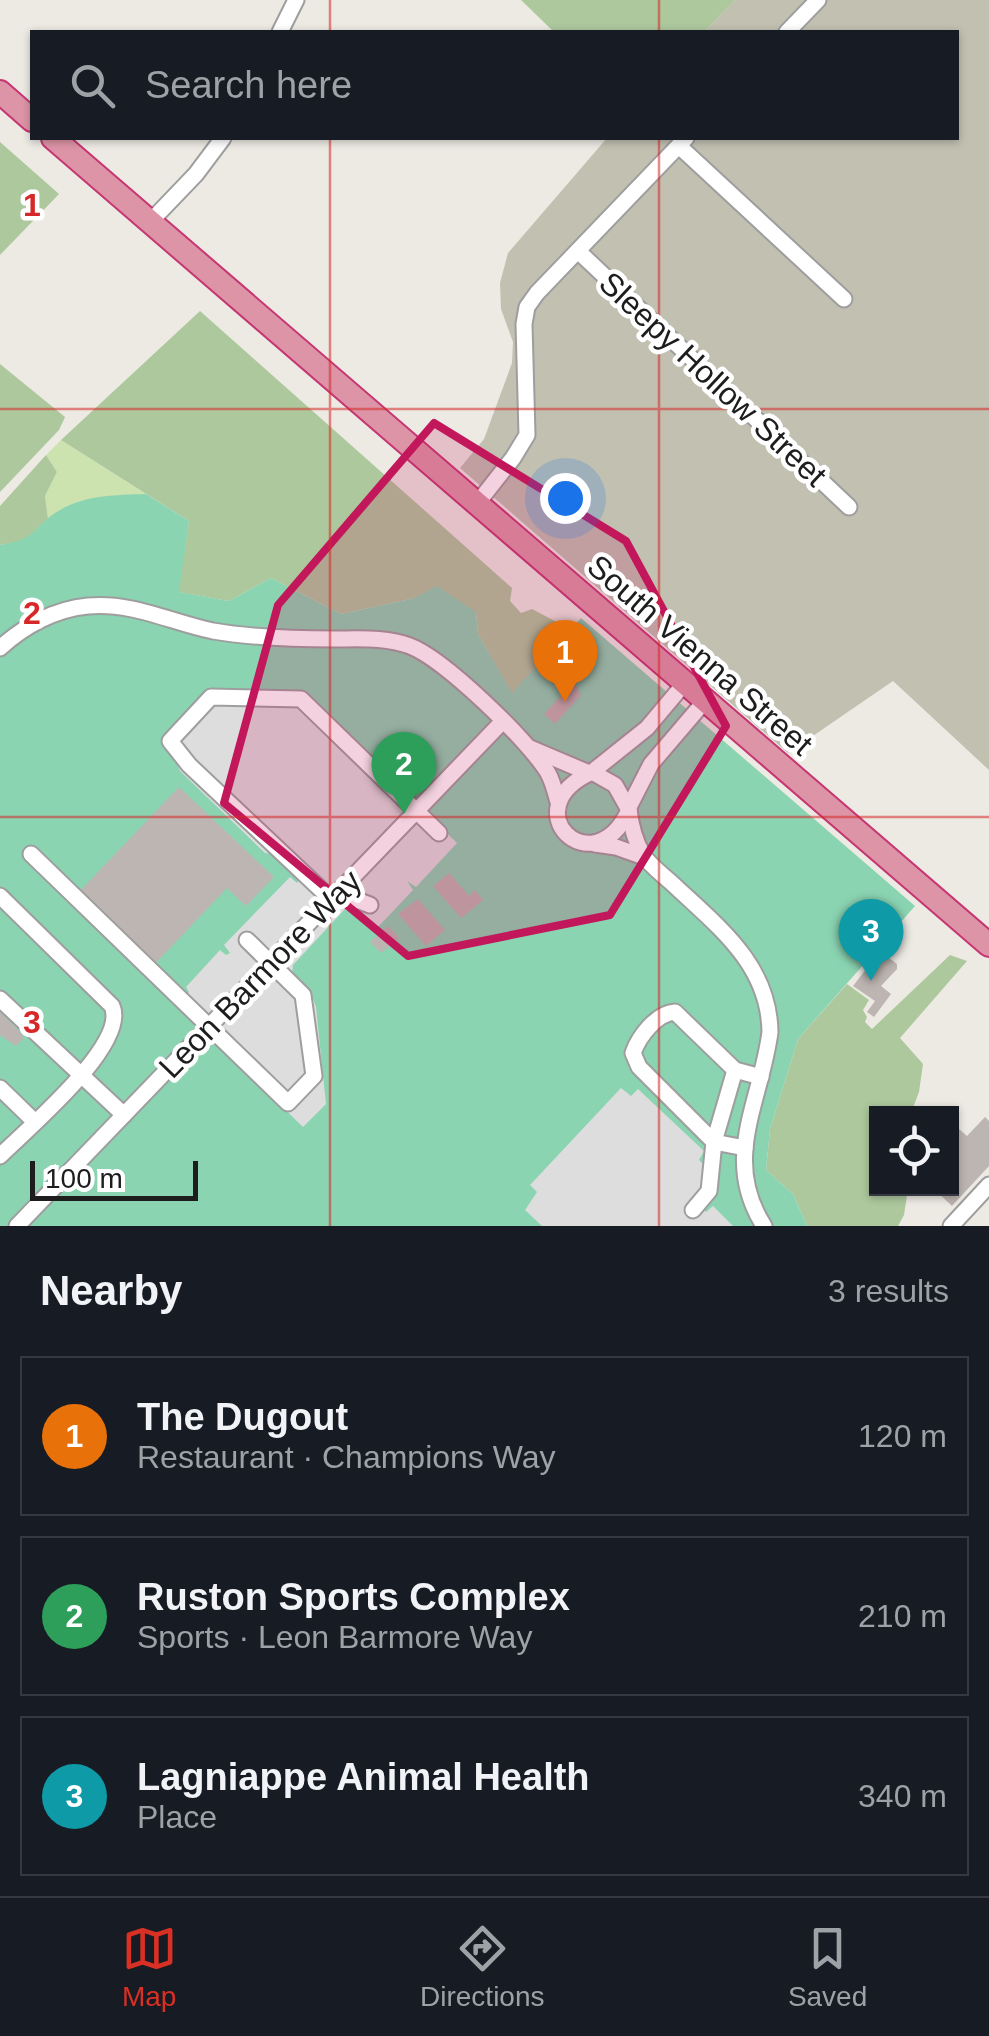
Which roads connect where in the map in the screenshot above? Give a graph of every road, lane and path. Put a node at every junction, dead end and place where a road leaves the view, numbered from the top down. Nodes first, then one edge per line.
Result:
1 (296, 0) edge
2 (818, 0) edge
3 (281, 30) edge
4 (789, 30) edge
5 (0, 92) edge
6 (30, 118) edge
7 (55, 140) edge
8 (222, 140) edge
9 (682, 142) edge
10 (150, 222) junction
11 (578, 252) junction
12 (844, 299) dead end
13 (476, 505) junction
14 (849, 507) dead end
15 (0, 648) edge
16 (684, 684) junction
17 (704, 702) junction
18 (502, 722) junction
19 (530, 748) junction
20 (590, 772) junction
21 (558, 802) junction
22 (629, 809) junction
23 (417, 811) junction
24 (439, 832) dead end
25 (592, 844) junction
26 (31, 854) dead end
27 (644, 857) junction
28 (0, 896) edge
29 (335, 896) junction
30 (370, 904) dead end
31 (246, 940) dead end
32 (989, 945) edge
33 (270, 963) junction
34 (0, 999) edge
35 (209, 1027) junction
36 (735, 1070) junction
37 (80, 1074) junction
38 (761, 1077) junction
39 (0, 1088) edge
40 (124, 1115) junction
41 (34, 1121) junction
42 (714, 1142) junction
43 (745, 1148) junction
44 (0, 1156) edge
45 (989, 1185) edge
46 (694, 1210) dead end
47 (18, 1226) edge
48 (764, 1226) edge
49 (951, 1226) edge

1 - 3 street
2 - 4 street
5 - 6 highway
7 - 10 highway, South Vienna Street
8 - 10 street
9 - 11 street
9 - 12 street
10 - 13 highway, South Vienna Street
11 - 13 street
11 - 14 street, Sleepy Hollow Street
13 - 16 highway, South Vienna Street
15 - 18 street
16 - 17 highway, South Vienna Street
16 - 20 street
17 - 22 street
17 - 32 highway, South Vienna Street
18 - 19 street
18 - 23 street, Leon Barmore Way
19 - 20 street
19 - 21 street
20 - 21 street
20 - 22 street
21 - 25 street
22 - 25 street
22 - 27 street
23 - 24 street
23 - 29 street, Leon Barmore Way
23 - 29 street
25 - 27 street
26 - 35 street
27 - 38 street
28 - 37 street
29 - 30 street
29 - 33 street, Leon Barmore Way
31 - 33 street
33 - 35 street, Leon Barmore Way
33 - 35 street
34 - 37 street
35 - 40 street, Leon Barmore Way
36 - 38 street
36 - 42 street
36 - 42 street
37 - 40 street
37 - 41 street
38 - 43 street
39 - 41 street
40 - 47 street, Leon Barmore Way
41 - 44 street
42 - 43 street
42 - 46 street
43 - 48 street
45 - 49 street

